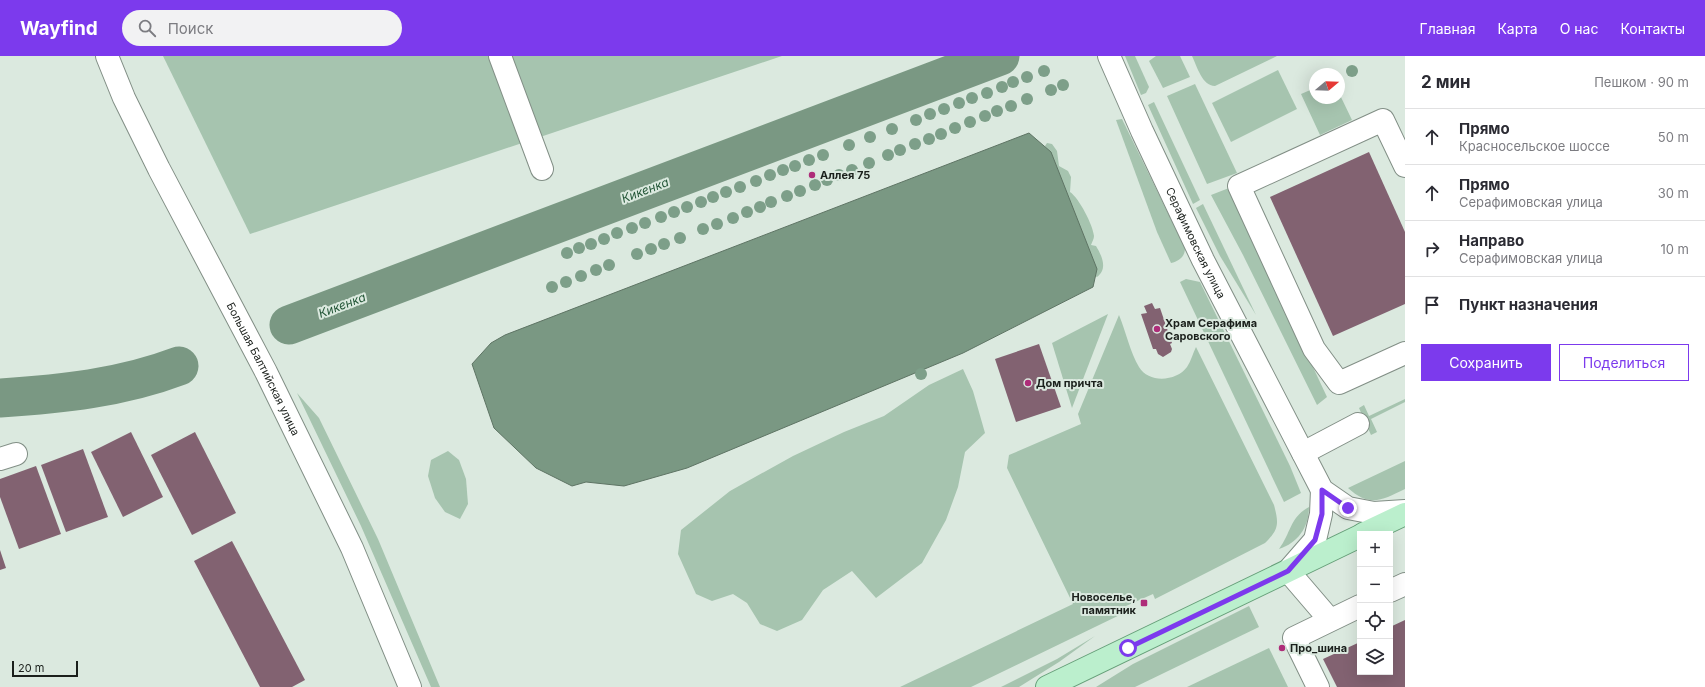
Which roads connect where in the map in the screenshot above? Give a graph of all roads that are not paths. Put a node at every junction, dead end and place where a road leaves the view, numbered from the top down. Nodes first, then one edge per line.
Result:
1 (107, 56) edge
2 (500, 56) edge
3 (1109, 56) edge
4 (1405, 166) edge
5 (542, 169) dead end
6 (1405, 353) edge
7 (1358, 424) dead end
8 (1303, 453) junction
9 (1322, 490) junction
10 (1405, 513) edge
11 (1369, 531) edge
12 (1357, 537) edge
13 (1288, 571) junction
14 (1405, 584) edge
15 (1393, 590) edge
16 (1357, 607) edge
17 (1330, 620) junction
18 (410, 687) edge
19 (1047, 687) edge
20 (1318, 687) edge

1 - 18 street, Большая Балтийская улица
2 - 5 street
3 - 8 street, Серафимовская улица
4 - 6 street
7 - 8 street
8 - 9 street, Серафимовская улица
9 - 10 street, Серафимовская улица
9 - 13 street, Серафимовская улица
10 - 11 main road
12 - 13 main road
13 - 17 street
13 - 19 main road
14 - 15 street
16 - 17 street
17 - 20 street

